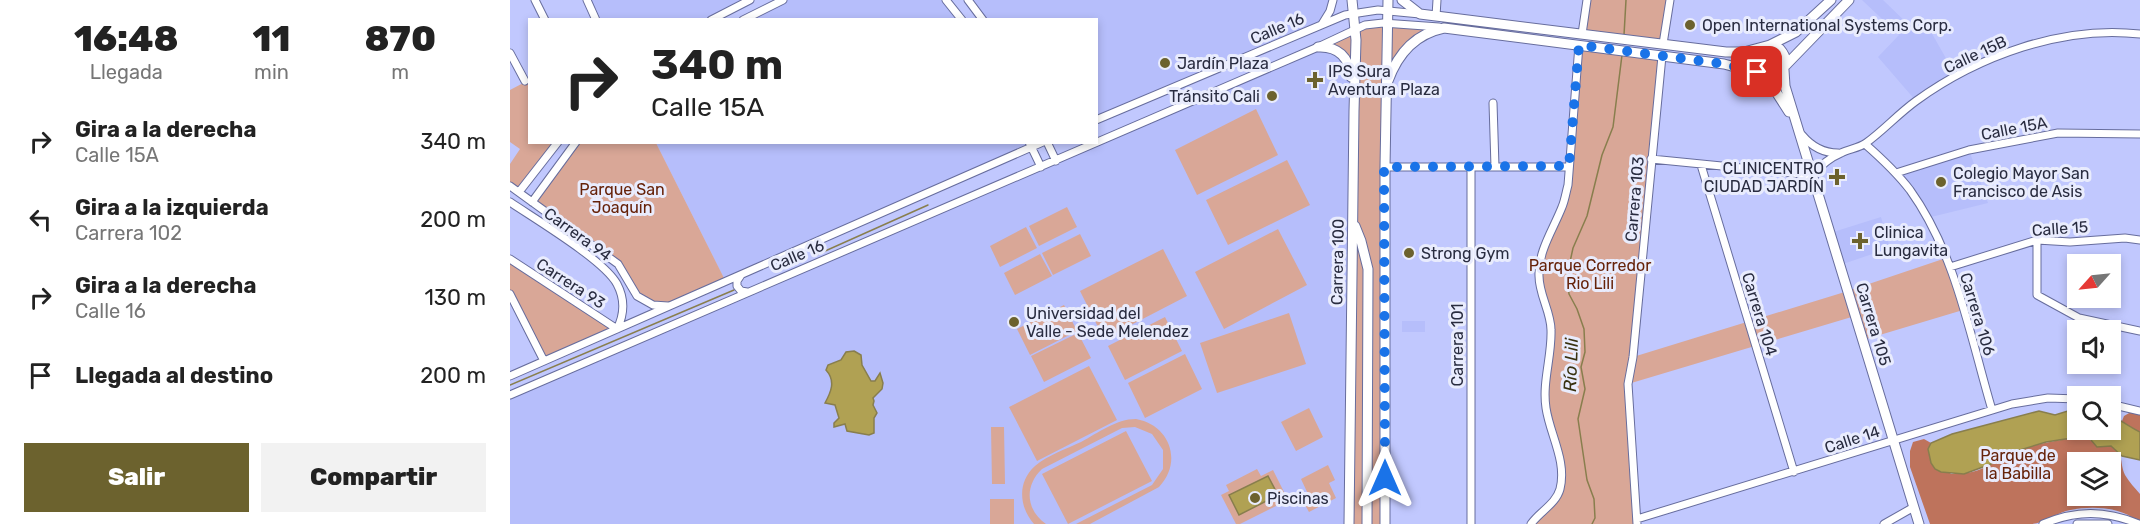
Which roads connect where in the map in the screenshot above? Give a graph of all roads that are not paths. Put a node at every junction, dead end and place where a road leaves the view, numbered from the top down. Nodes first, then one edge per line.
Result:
1 (536, 0) edge
2 (587, 0) edge
3 (750, 0) edge
4 (783, 0) edge
5 (946, 0) edge
6 (968, 0) edge
7 (1333, 0) edge
8 (1352, 0) edge
9 (1388, 0) edge
10 (1401, 0) edge
11 (1437, 0) edge
12 (1587, 0) edge
13 (1670, 0) edge
14 (1832, 0) edge
15 (1849, 0) edge
16 (1388, 11) junction
17 (1354, 13) junction
18 (1420, 14) junction
19 (1436, 16) junction
20 (544, 18) edge
21 (595, 18) edge
22 (715, 18) edge
23 (747, 18) edge
24 (960, 18) edge
25 (982, 18) edge
26 (1387, 24) junction
27 (1320, 26) junction
28 (1444, 28) junction
29 (1355, 29) junction
30 (2140, 33) edge
31 (1582, 34) junction
32 (1663, 44) junction
33 (1579, 45) junction
34 (1767, 46) junction
35 (1318, 47) junction
36 (510, 52) edge
37 (1662, 56) junction
38 (1785, 68) junction
39 (1759, 74) junction
40 (525, 81) dead end
41 (1386, 89) junction
42 (1493, 103) dead end
43 (1353, 111) junction
44 (1098, 119) edge
45 (1799, 132) junction
46 (2140, 134) edge
47 (1100, 139) edge
48 (556, 144) edge
49 (575, 144) edge
50 (1046, 144) edge
51 (1090, 144) edge
52 (1865, 144) junction
53 (1030, 145) edge
54 (1841, 153) junction
55 (1651, 159) junction
56 (1056, 161) junction
57 (1701, 165) junction
58 (1569, 166) junction
59 (1041, 167) junction
60 (1384, 167) junction
61 (1472, 167) junction
62 (1496, 167) junction
63 (1896, 173) junction
64 (1812, 175) junction
65 (510, 186) edge
66 (519, 192) junction
67 (510, 202) edge
68 (532, 202) junction
69 (1353, 221) junction
70 (579, 234) junction
71 (2037, 240) junction
72 (2140, 240) edge
73 (572, 244) junction
74 (511, 261) edge
75 (1950, 267) junction
76 (741, 273) junction
77 (770, 283) junction
78 (510, 294) edge
79 (676, 304) junction
80 (617, 329) junction
81 (2140, 331) edge
82 (544, 361) junction
83 (510, 376) edge
84 (510, 395) edge
85 (2067, 399) edge
86 (2121, 407) edge
87 (1992, 410) junction
88 (2140, 411) edge
89 (1893, 439) junction
90 (1794, 472) junction
91 (1914, 507) junction
92 (2079, 513) junction
93 (1637, 522) edge
94 (1349, 524) edge
95 (1367, 524) edge
96 (1384, 524) edge
97 (1471, 524) edge
98 (1531, 524) edge
99 (1884, 524) edge
100 (1919, 524) edge
101 (2043, 524) edge
102 (2079, 524) edge
103 (2108, 524) edge
104 (2139, 524) edge

1 - 20 street
2 - 21 street
3 - 22 street
4 - 23 street
5 - 24 street
6 - 25 street
7 - 27 street
8 - 17 main road, Carrera 100
9 - 16 main road
10 - 18 main road
11 - 19 street
12 - 31 street
13 - 32 street
14 - 34 main road, Calle 16
15 - 38 main road
16 - 17 street, Calle 16
16 - 18 street, Calle 16
16 - 26 main road
17 - 27 street, Calle 16
17 - 29 main road, Carrera 100
18 - 19 main road, Calle 16
19 - 31 main road, Calle 16
26 - 28 street, Calle 16
26 - 29 street, Calle 16
26 - 41 main road
27 - 44 street, Calle 16
28 - 33 main road, Calle 16
28 - 41 main road
29 - 35 street, Calle 16
29 - 43 main road, Carrera 100
30 - 52 street, Calle 15B
31 - 32 main road, Calle 16
32 - 34 main road, Calle 16
33 - 37 main road, Calle 16
33 - 58 street
34 - 38 main road
34 - 39 main road
35 - 43 main road
35 - 47 street, Calle 16
36 - 40 street
37 - 39 main road, Calle 16
37 - 55 street, Carrera 103
38 - 39 main road
38 - 45 main road, Carrera 105
39 - 45 main road, Carrera 105
41 - 60 main road
42 - 62 street
43 - 69 main road, Carrera 100
45 - 54 street
45 - 64 main road, Carrera 105
46 - 63 street, Calle 15A
48 - 66 street
49 - 68 street
50 - 56 street
51 - 56 street, Calle 16
52 - 54 street, Calle 15B
52 - 63 street, Carrera 106
53 - 59 street
53 - 76 street, Calle 16
54 - 64 street, Calle 15B
55 - 57 street
55 - 93 street, Carrera 103
56 - 59 street, Calle 16
57 - 64 street
57 - 90 street, Carrera 104
58 - 62 street
58 - 98 street
59 - 77 street, Calle 16
60 - 61 street
60 - 96 main road
61 - 62 street
61 - 97 street, Carrera 101
63 - 75 street, Carrera 106
64 - 89 main road, Carrera 105
65 - 66 street, Carrera 94
66 - 68 street, Carrera 94
67 - 73 street, Carrera 94
68 - 70 street, Carrera 94
69 - 94 main road, Carrera 100
69 - 95 main road
70 - 73 street
70 - 79 street, Carrera 94
71 - 72 street, Calle 15
71 - 75 street, Calle 15
71 - 81 street
73 - 80 street, Carrera 94
74 - 80 street, Carrera 93
75 - 87 street, Carrera 106
76 - 77 street
76 - 79 street, Calle 16
77 - 84 street, Calle 16
78 - 82 street
79 - 80 street, Calle 16
80 - 82 street, Calle 16
82 - 83 street, Calle 16
85 - 87 street, Calle 14
86 - 88 street
87 - 89 street, Calle 14
89 - 90 street, Calle 14
89 - 91 main road, Carrera 105
90 - 93 street, Calle 14
91 - 99 street
91 - 100 main road, Carrera 105
92 - 101 street
92 - 102 street
92 - 104 street
102 - 103 street

